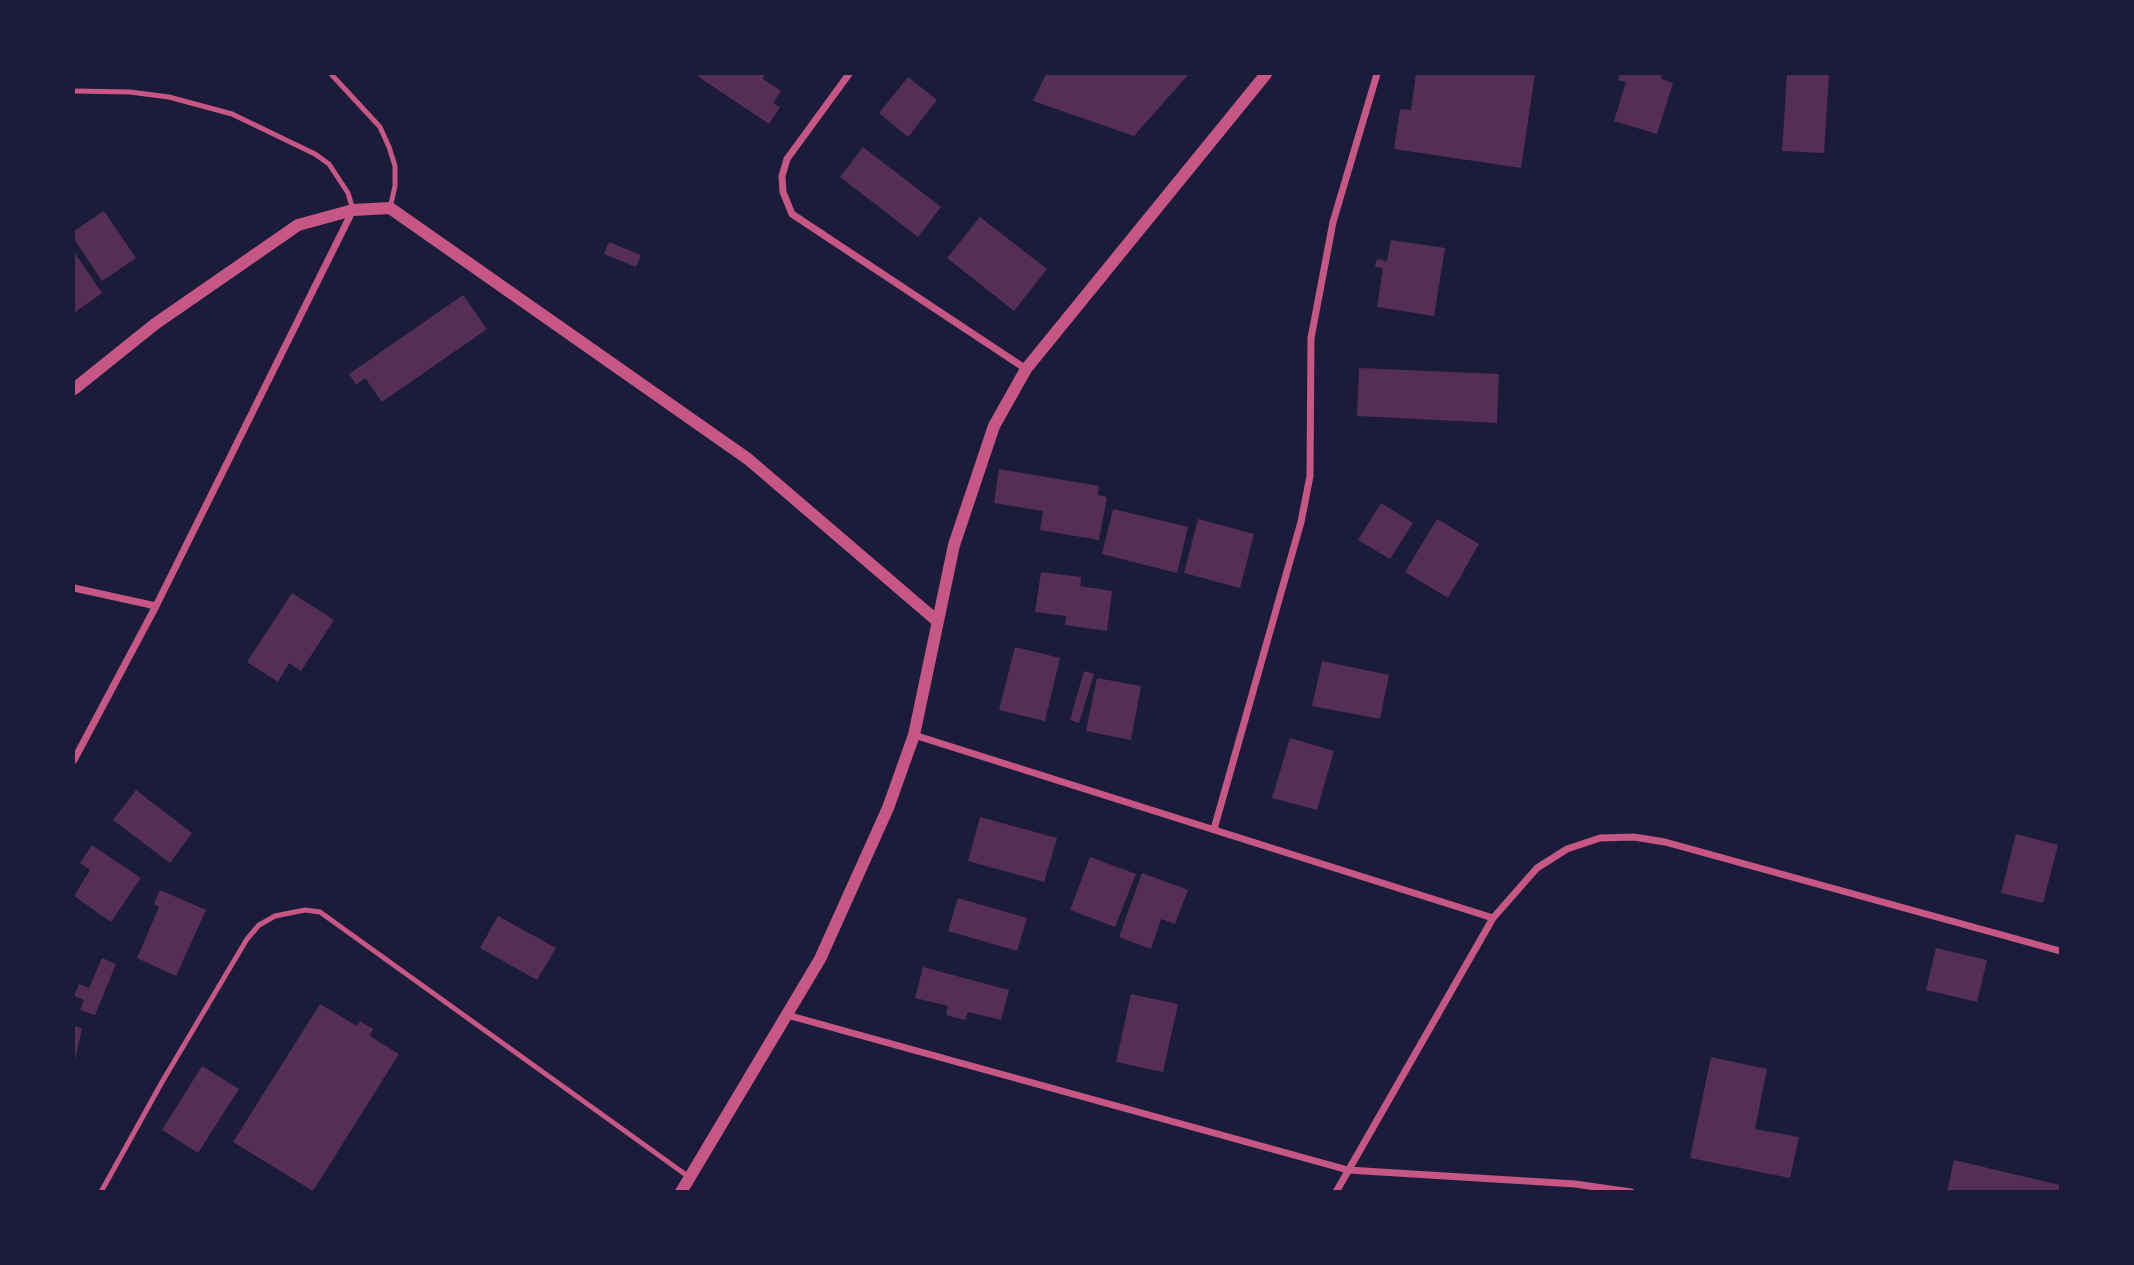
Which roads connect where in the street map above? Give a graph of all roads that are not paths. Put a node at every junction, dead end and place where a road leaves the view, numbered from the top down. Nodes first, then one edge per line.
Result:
1 (331, 74) edge
2 (849, 74) edge
3 (1265, 74) edge
4 (1377, 74) edge
5 (74, 91) edge
6 (390, 208) junction
7 (353, 210) junction
8 (1026, 369) junction
9 (74, 389) edge
10 (74, 588) edge
11 (156, 606) junction
12 (936, 620) junction
13 (914, 735) junction
14 (74, 760) edge
15 (1214, 829) junction
16 (1493, 918) junction
17 (2060, 951) edge
18 (787, 1015) junction
19 (1348, 1170) junction
20 (689, 1177) junction
21 (101, 1192) edge
22 (681, 1192) edge
23 (1336, 1192) edge
24 (1631, 1192) edge

1 - 6 lane
2 - 8 street
3 - 8 street
4 - 15 street
5 - 7 lane
6 - 7 street
6 - 12 street
7 - 9 street
7 - 11 street
8 - 12 street
10 - 11 street
11 - 14 street
12 - 13 street
13 - 15 street
13 - 18 street
15 - 16 street
16 - 17 street
16 - 19 street
18 - 19 street
18 - 20 street
19 - 23 street
19 - 24 street
20 - 21 lane
20 - 22 street

